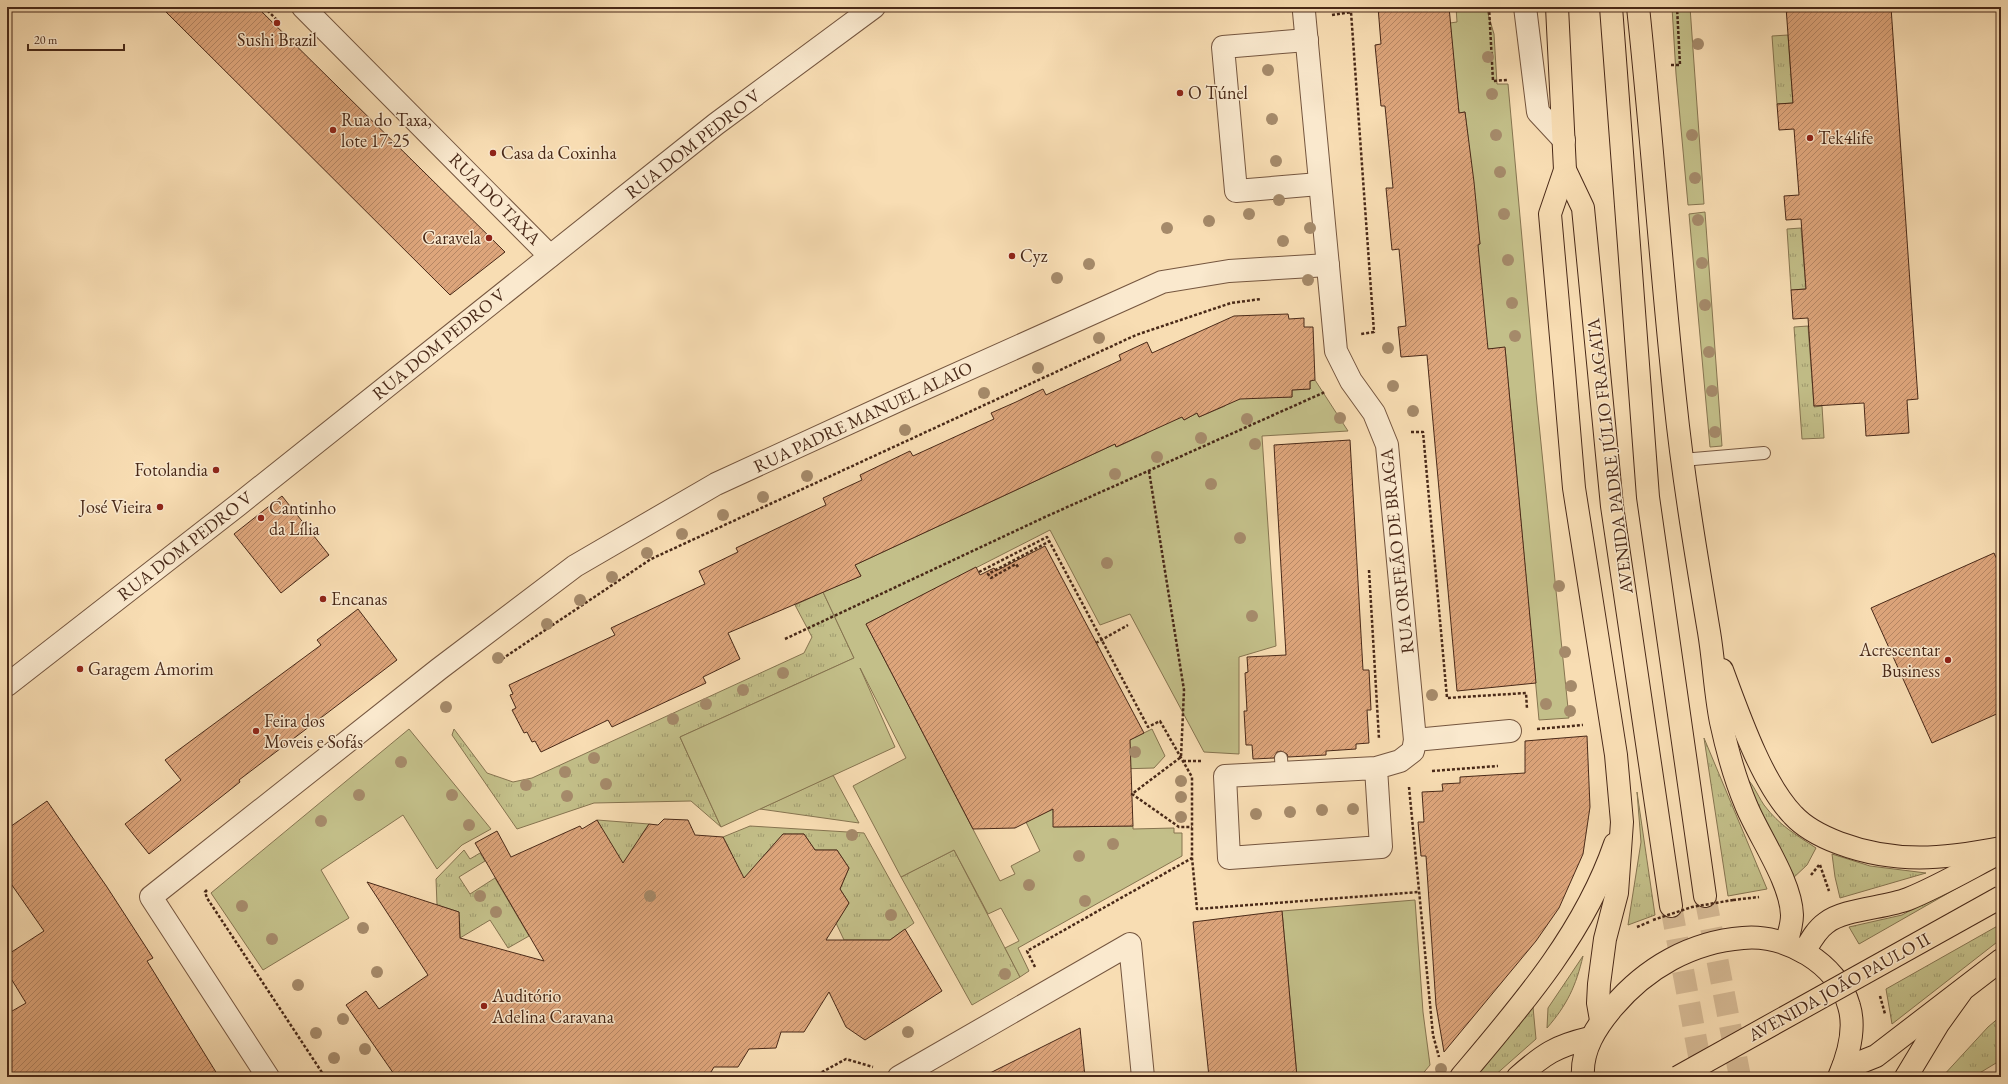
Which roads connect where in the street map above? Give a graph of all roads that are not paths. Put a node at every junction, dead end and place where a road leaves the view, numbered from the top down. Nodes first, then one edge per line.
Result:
1 (303, 7) edge
2 (874, 7) edge
3 (1525, 7) edge
4 (1557, 7) edge
5 (1611, 7) edge
6 (1638, 7) edge
7 (1304, 12) dead end
8 (1307, 40) junction
9 (1564, 140) junction
10 (1565, 170) junction
11 (1319, 184) junction
12 (550, 256) junction
13 (1328, 265) junction
14 (1764, 453) dead end
15 (1682, 460) junction
16 (1710, 635) junction
17 (7, 685) edge
18 (1520, 731) road end
19 (1415, 740) junction
20 (1376, 768) junction
21 (1622, 822) junction
22 (2001, 848) edge
23 (2001, 852) edge
24 (1705, 896) tunnel mouth
25 (2001, 897) edge
26 (1671, 906) tunnel mouth
27 (1795, 948) junction
28 (2001, 960) edge
29 (1961, 992) junction
30 (1596, 1029) junction
31 (928, 1069) edge
32 (1841, 1071) edge
33 (268, 1077) edge
34 (899, 1077) edge
35 (1143, 1077) edge
36 (1461, 1077) edge
37 (1518, 1077) edge
38 (1583, 1077) edge
39 (1678, 1077) edge
40 (1906, 1077) edge

1 - 12 street, RUA DO TAXA
2 - 12 street, RUA DOM PEDRO V
3 - 9 street
4 - 9 main road, AVENIDA PADRE JÚLIO FRAGATA
5 - 24 main road, AVENIDA PADRE JÚLIO FRAGATA
6 - 15 main road
7 - 8 street, RUA ORFEÃO DE BRAGA
8 - 11 street, RUA ORFEÃO DE BRAGA
8 - 11 street
9 - 10 main road, AVENIDA PADRE JÚLIO FRAGATA
10 - 21 main road
10 - 26 main road, AVENIDA PADRE JÚLIO FRAGATA
11 - 13 street, RUA ORFEÃO DE BRAGA
12 - 17 street, RUA DOM PEDRO V
13 - 19 street, RUA ORFEÃO DE BRAGA
13 - 33 street, RUA PADRE MANUEL ALAIO
14 - 15 lane
15 - 16 main road
16 - 22 main road
16 - 27 main road
18 - 19 street
19 - 20 street
20 - 20 street
21 - 30 main road
21 - 36 main road
23 - 27 main road
25 - 39 main road, AVENIDA JOÃO PAULO II, bridge
27 - 30 main road
27 - 32 main road
28 - 29 main road
29 - 32 main road
29 - 40 main road
30 - 37 main road
30 - 38 main road
31 - 34 street
31 - 35 street

